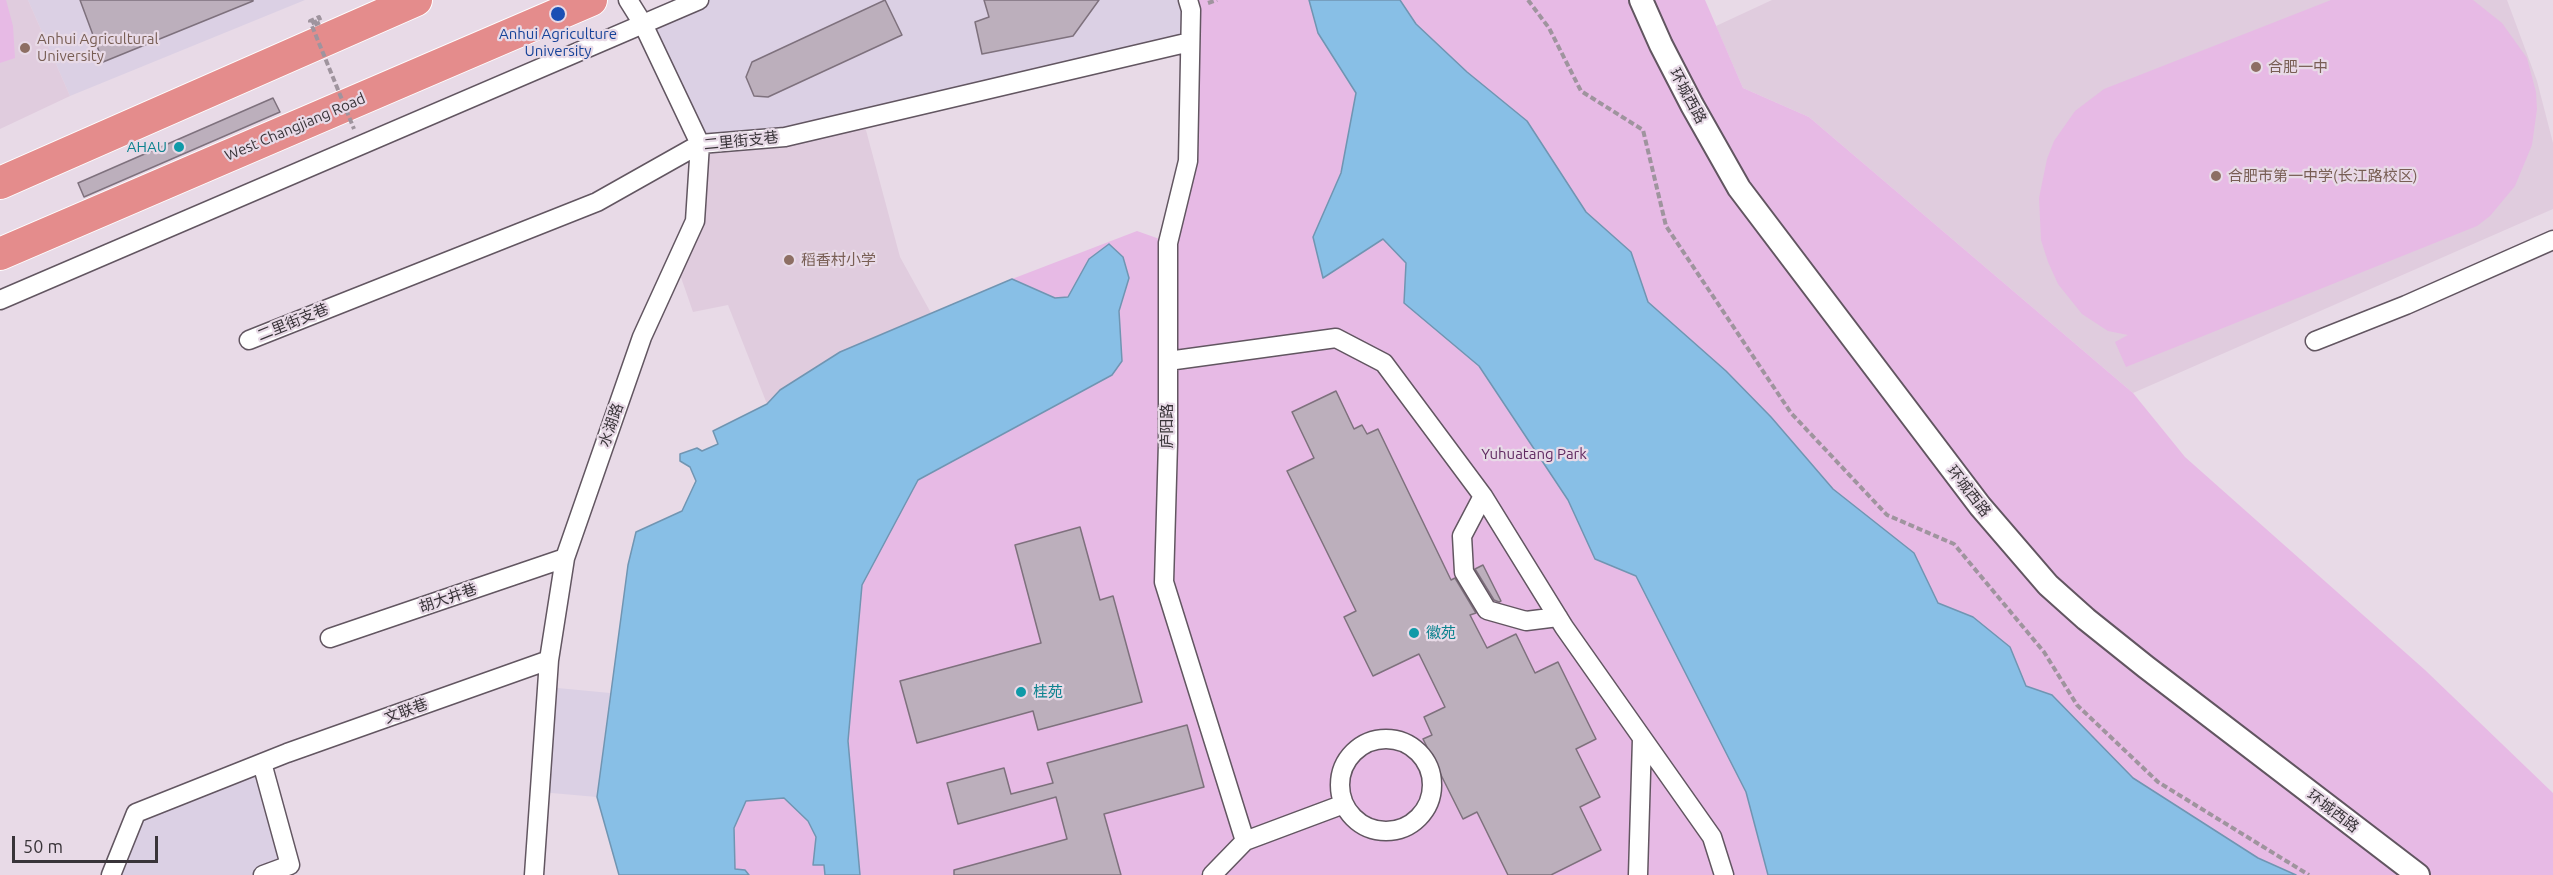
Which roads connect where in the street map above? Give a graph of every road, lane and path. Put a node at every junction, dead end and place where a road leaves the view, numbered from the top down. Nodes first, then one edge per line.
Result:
1 (381, 0) edge
2 (416, 0) edge
3 (591, 0) edge
4 (628, 0) edge
5 (699, 0) edge
6 (1188, 0) edge
7 (1528, 0) edge
8 (1641, 0) edge
9 (317, 21) dead end
10 (644, 24) junction
11 (1190, 42) junction
12 (354, 129) dead end
13 (700, 144) junction
14 (0, 166) edge
15 (0, 183) edge
16 (2553, 240) edge
17 (0, 254) edge
18 (0, 300) edge
19 (249, 339) dead end
20 (2315, 341) dead end
21 (1168, 361) junction
22 (1483, 496) junction
23 (565, 558) junction
24 (1558, 617) junction
25 (330, 638) dead end
26 (549, 660) junction
27 (1642, 739) junction
28 (262, 763) junction
29 (1344, 804) junction
30 (1245, 842) junction
31 (111, 875) edge
32 (263, 875) edge
33 (534, 875) edge
34 (1212, 875) edge
35 (1638, 875) edge
36 (1724, 875) edge
37 (2309, 875) edge
38 (2418, 875) edge

1 - 14 street
2 - 15 highway
3 - 17 highway, West Changjiang Road
4 - 10 street, 水湖路
5 - 10 street
6 - 11 street, 庐阳路
7 - 37 path
8 - 38 street, 环城西路
9 - 12 path, bridge
10 - 13 street, 水湖路
10 - 18 street
11 - 13 street, 二里街支巷
11 - 21 street, 庐阳路
13 - 19 street, 二里街支巷
13 - 23 street, 水湖路
16 - 20 street
21 - 22 street
21 - 30 street, 庐阳路
22 - 24 street
22 - 24 street
23 - 25 street, 胡大井巷
23 - 26 street, 水湖路
24 - 27 street
26 - 28 street, 文联巷
26 - 33 street, 水湖路
27 - 35 street
27 - 36 street
28 - 31 street, 文联巷
28 - 32 street
29 - 29 street
29 - 30 street
30 - 34 street

